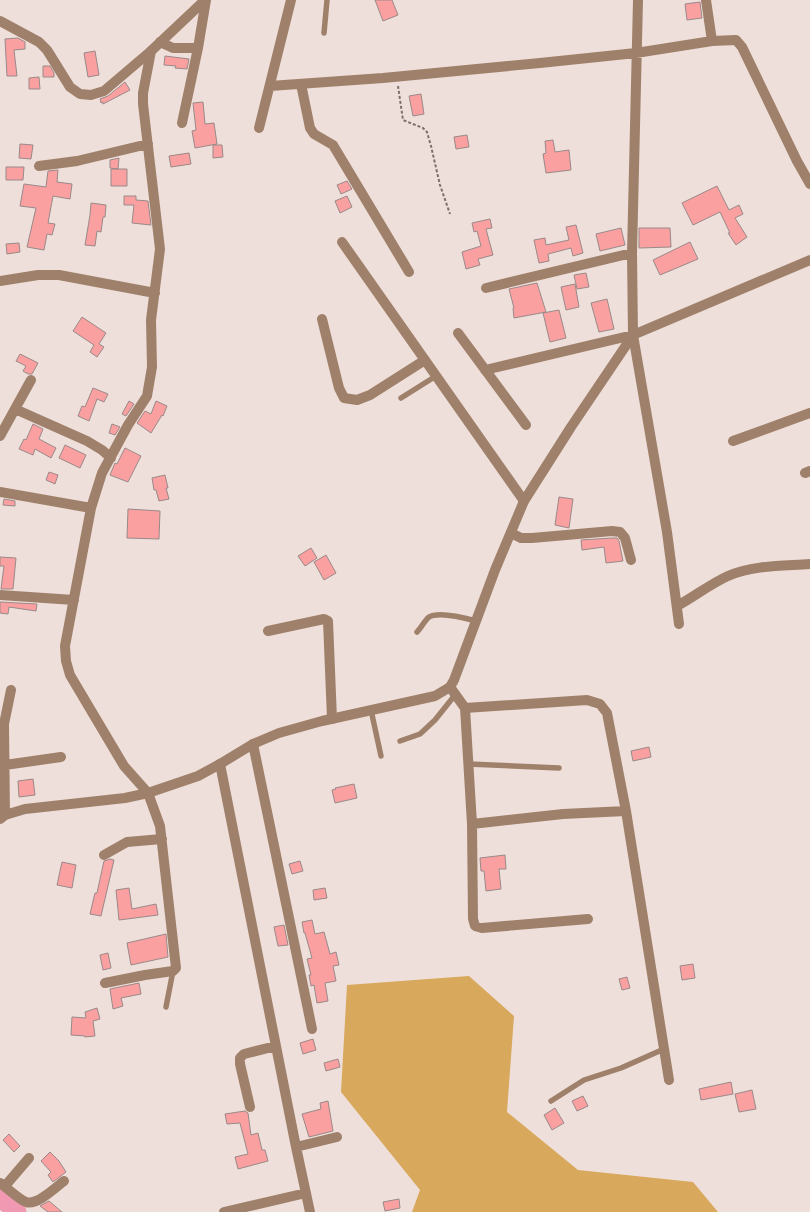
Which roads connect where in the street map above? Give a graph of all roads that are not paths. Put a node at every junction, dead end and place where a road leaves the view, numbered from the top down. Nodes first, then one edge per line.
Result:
1 (206, 0) edge
2 (291, 0) edge
3 (327, 0) edge
4 (638, 0) edge
5 (706, 0) edge
6 (0, 21) edge
7 (324, 33) dead end
8 (712, 41) junction
9 (160, 42) junction
10 (198, 48) junction
11 (151, 51) junction
12 (636, 53) junction
13 (301, 84) junction
14 (270, 86) junction
15 (182, 123) dead end
16 (259, 128) dead end
17 (148, 144) junction
18 (39, 166) dead end
19 (810, 184) edge
20 (342, 242) dead end
21 (632, 253) junction
22 (810, 260) edge
23 (409, 272) dead end
24 (0, 281) edge
25 (486, 288) dead end
26 (155, 293) junction
27 (322, 319) dead end
28 (458, 333) dead end
29 (633, 335) junction
30 (425, 360) junction
31 (485, 370) junction
32 (436, 376) junction
33 (31, 380) dead end
34 (401, 398) dead end
35 (15, 409) junction
36 (810, 413) edge
37 (526, 425) dead end
38 (0, 436) edge
39 (733, 442) dead end
40 (111, 458) junction
41 (0, 492) edge
42 (524, 501) junction
43 (91, 508) junction
44 (511, 532) junction
45 (631, 560) dead end
46 (810, 564) edge
47 (0, 595) edge
48 (74, 600) junction
49 (677, 606) junction
50 (476, 621) junction
51 (679, 624) dead end
52 (268, 631) dead end
53 (417, 632) dead end
54 (11, 690) dead end
55 (453, 691) junction
56 (465, 708) junction
57 (371, 710) junction
58 (332, 719) junction
59 (2, 723) edge
60 (400, 741) dead end
61 (253, 744) junction
62 (381, 756) dead end
63 (61, 758) dead end
64 (220, 764) junction
65 (468, 764) junction
66 (5, 765) junction
67 (559, 768) dead end
68 (148, 793) junction
69 (626, 811) junction
70 (2, 817) edge
71 (472, 824) junction
72 (162, 839) junction
73 (104, 855) dead end
74 (588, 919) dead end
75 (172, 971) junction
76 (105, 983) dead end
77 (166, 1007) dead end
78 (312, 1029) dead end
79 (276, 1046) junction
80 (664, 1049) junction
81 (669, 1080) dead end
82 (551, 1101) dead end
83 (250, 1107) dead end
84 (337, 1137) dead end
85 (296, 1147) junction
86 (29, 1158) dead end
87 (64, 1181) dead end
88 (2, 1185) edge
89 (306, 1193) junction
90 (224, 1212) edge
91 (310, 1212) edge

1 - 9 street
1 - 10 street
2 - 14 street
3 - 7 lane
4 - 12 street
5 - 8 street
6 - 11 street
8 - 12 street
8 - 19 street
9 - 10 street
9 - 11 street
10 - 15 street
11 - 17 street
12 - 13 street
12 - 21 street
13 - 14 street
13 - 23 street
14 - 16 street
17 - 18 street
17 - 26 street
20 - 30 street
21 - 25 street
21 - 29 street
22 - 29 street
24 - 26 street
26 - 40 street
27 - 30 street
28 - 31 street
29 - 31 street
29 - 42 street
29 - 49 street
30 - 32 street
31 - 37 street
32 - 34 lane
32 - 42 street
33 - 35 street
35 - 38 street
35 - 40 street
36 - 39 street
40 - 43 street
41 - 43 street
42 - 44 street
43 - 48 street
44 - 45 street
44 - 50 street
46 - 49 street
47 - 48 street
48 - 68 street
49 - 51 street
50 - 53 lane
50 - 55 street
52 - 58 street
54 - 59 street
55 - 56 street
55 - 57 street
55 - 60 lane
56 - 65 street
56 - 69 street
57 - 58 street
57 - 62 lane
58 - 61 street
59 - 66 street
61 - 64 street
61 - 78 street
63 - 66 street
64 - 68 street
64 - 79 street
65 - 67 lane
65 - 71 street
66 - 70 street
68 - 70 street
68 - 72 street
69 - 71 street
69 - 80 street
71 - 74 street
72 - 73 street
72 - 75 street
75 - 76 street
75 - 77 lane
79 - 83 street
79 - 85 street
80 - 81 street
80 - 82 lane
84 - 85 street
85 - 89 street
86 - 88 street
87 - 88 street
89 - 90 street
89 - 91 street

